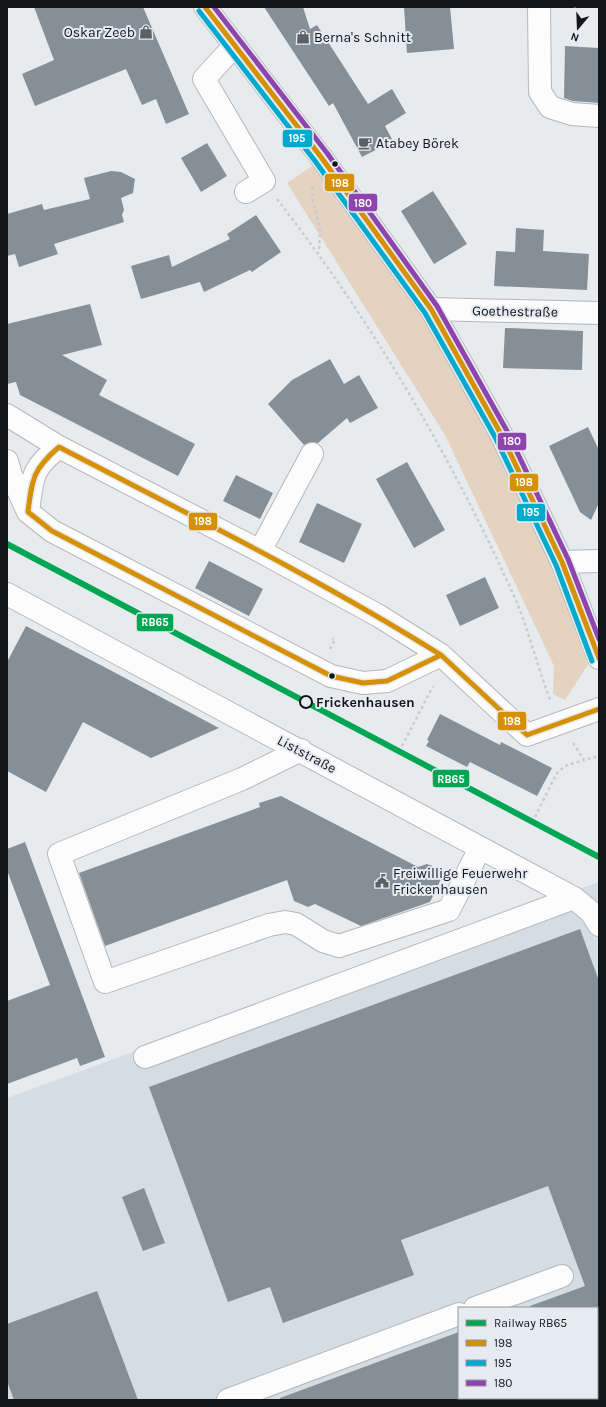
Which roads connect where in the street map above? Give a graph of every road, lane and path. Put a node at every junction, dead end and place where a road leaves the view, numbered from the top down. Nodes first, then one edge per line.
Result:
1 (205, 7) edge
2 (539, 7) edge
3 (235, 45) junction
4 (599, 116) edge
5 (321, 157) junction
6 (255, 187) joint
7 (319, 253) junction
8 (430, 309) junction
9 (599, 313) edge
10 (7, 415) edge
11 (59, 447) junction
12 (312, 454) dead end
13 (7, 461) edge
14 (28, 512) junction
15 (260, 551) junction
16 (599, 561) edge
17 (562, 562) junction
18 (7, 594) edge
19 (441, 655) junction
20 (599, 658) edge
21 (429, 693) dead end
22 (599, 709) edge
23 (560, 724) junction
24 (402, 746) dead end
25 (301, 750) junction
26 (599, 756) edge
27 (584, 760) junction
28 (535, 817) dead end
29 (480, 848) junction
30 (574, 898) junction
31 (599, 925) edge
32 (145, 1057) dead end
33 (562, 1276) dead end
34 (479, 1307) edge
35 (458, 1314) edge
36 (228, 1400) edge

1 - 3 street
2 - 4 street
3 - 5 street
3 - 6 street
5 - 7 path
5 - 8 street
6 - 7 path
7 - 23 path
8 - 9 street, Goethestraße
8 - 17 street
10 - 11 street
11 - 14 street
11 - 15 street
12 - 15 street
13 - 14 street
14 - 19 street
15 - 19 street
16 - 17 street
17 - 20 street
18 - 25 street, Liststraße
19 - 23 street
21 - 24 path
22 - 23 street
23 - 27 path
25 - 29 street, Liststraße
25 - 29 street
26 - 27 path
27 - 28 path
29 - 30 street, Liststraße
30 - 31 street, Liststraße
30 - 32 street
33 - 34 street
35 - 36 street

